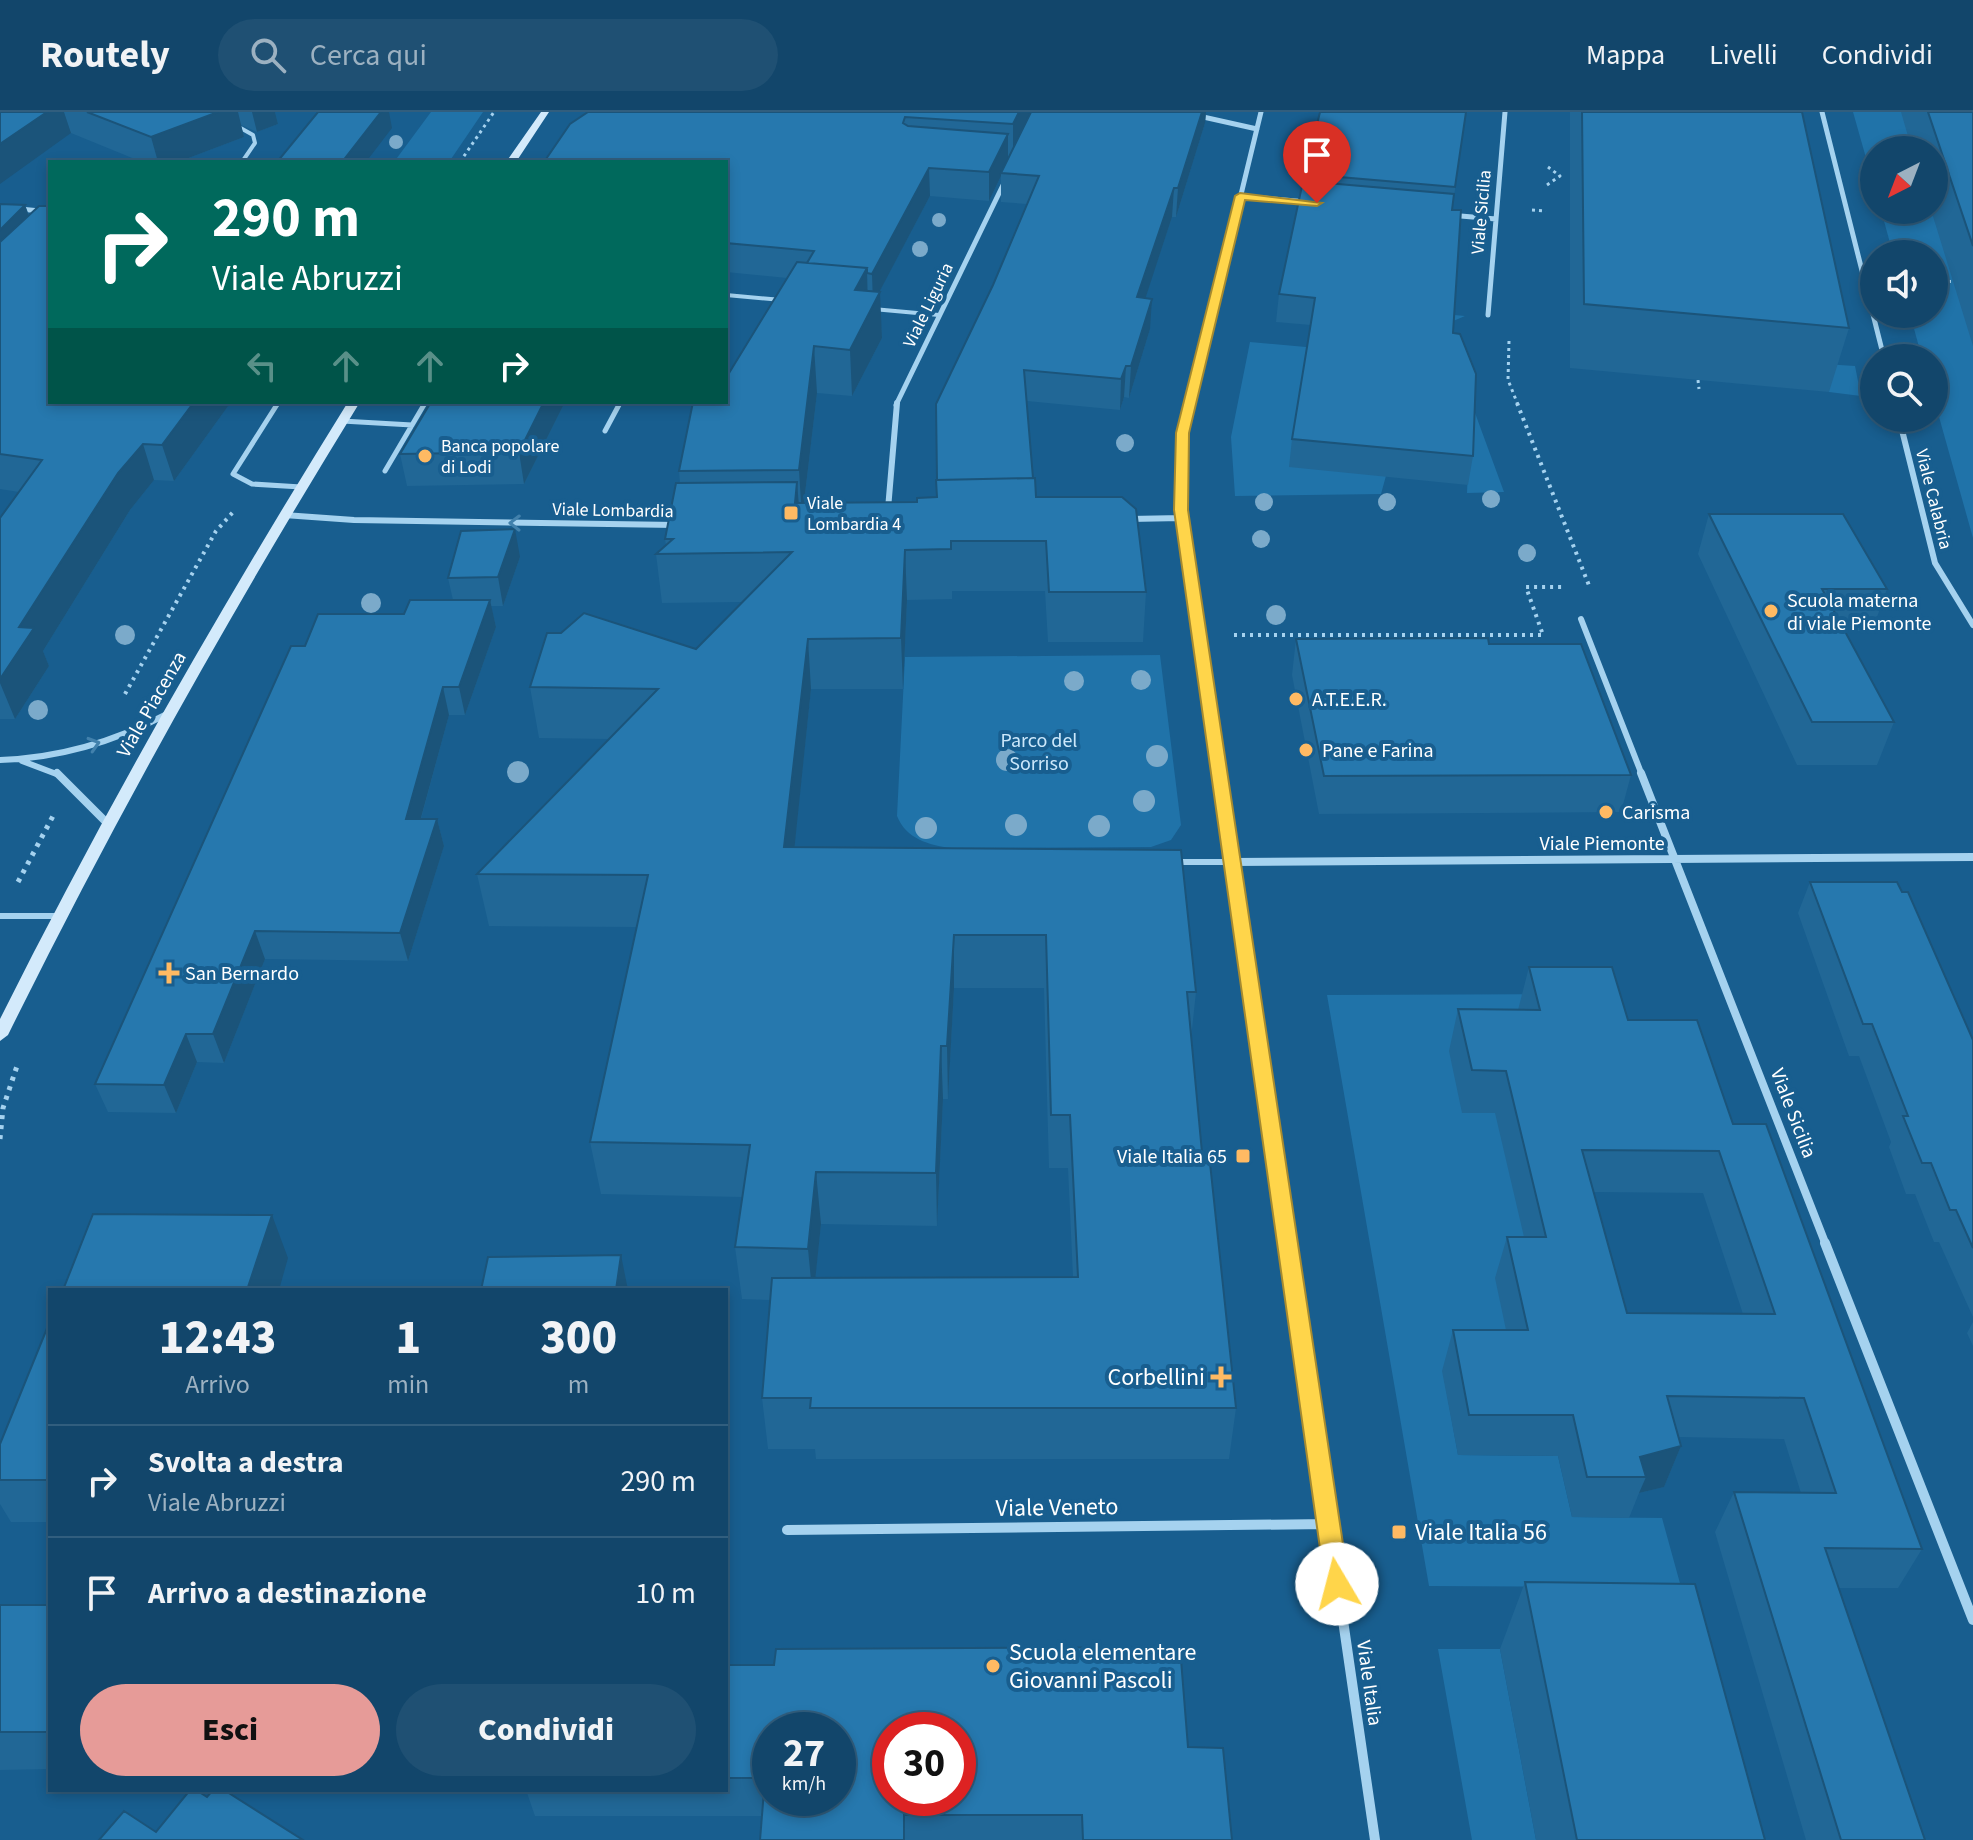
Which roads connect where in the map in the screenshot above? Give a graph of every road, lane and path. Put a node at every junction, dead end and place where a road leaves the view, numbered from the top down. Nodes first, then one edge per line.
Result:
1 (494, 112) edge
2 (545, 112) edge
3 (1181, 112) edge
4 (1261, 112) edge
5 (1505, 112) edge
6 (1822, 112) edge
7 (230, 123) dead end
8 (1257, 129) junction
9 (243, 160) edge
10 (461, 160) edge
11 (512, 160) edge
12 (1548, 167) dead end
13 (1009, 172) edge
14 (1547, 185) dead end
15 (1240, 196) junction
16 (1311, 203) edge
17 (0, 207) edge
18 (48, 212) edge
19 (1439, 214) edge
20 (1496, 219) junction
21 (1948, 281) edge
22 (1973, 282) edge
23 (728, 295) edge
24 (787, 301) edge
25 (863, 308) edge
26 (939, 315) junction
27 (1488, 315) joint
28 (1880, 344) edge
29 (1698, 380) edge
30 (1699, 389) dead end
31 (278, 404) edge
32 (353, 404) edge
33 (425, 404) edge
34 (619, 404) edge
35 (342, 421) junction
36 (412, 425) junction
37 (605, 431) dead end
38 (1902, 432) edge
39 (385, 471) dead end
40 (301, 487) junction
41 (888, 514) edge
42 (284, 515) junction
43 (1181, 518) junction
44 (1118, 519) edge
45 (685, 525) edge
46 (1590, 587) junction
47 (1581, 619) joint
48 (1973, 625) edge
49 (1198, 635) junction
50 (169, 713) junction
51 (0, 760) edge
52 (18, 760) junction
53 (107, 823) junction
54 (1973, 857) edge
55 (1675, 858) junction
56 (1169, 862) edge
57 (1231, 862) junction
58 (0, 916) edge
59 (58, 916) junction
60 (0, 1035) edge
61 (1328, 1524) junction
62 (787, 1530) dead end
63 (1973, 1620) edge
64 (1375, 1840) edge

1 - 10 path
2 - 11 street
3 - 8 street
4 - 8 street, Viale Italia
5 - 20 street, Viale Sicilia
6 - 28 street
7 - 9 lane
8 - 15 street, Viale Italia
12 - 14 path
13 - 26 street, Viale Liguria
15 - 16 street
15 - 43 street, Viale Italia
17 - 18 street
19 - 20 street
20 - 27 street, Viale Sicilia
21 - 22 path
23 - 24 lane
25 - 26 lane
26 - 41 street, Viale Liguria
27 - 46 path
29 - 30 path
31 - 40 lane
32 - 35 street, Viale Piacenza
33 - 36 lane
34 - 37 lane
35 - 36 lane
35 - 40 street, Viale Piacenza
36 - 39 lane
38 - 48 street, Viale Calabria
40 - 42 street, Viale Piacenza
45 -> 42 street, Viale Lombardia
42 - 50 street, Viale Piacenza
43 - 44 street
43 - 49 street, Viale Italia
46 - 47 path
46 - 49 path
47 - 55 street, Viale Sicilia
49 - 57 street, Viale Italia
52 -> 50 street
50 - 53 street, Viale Piacenza
51 - 52 street
52 - 53 street
53 - 59 street, Viale Piacenza
54 - 55 street, Viale Piemonte
55 - 57 street, Viale Piemonte
55 - 63 street, Viale Sicilia
56 - 57 lane
57 - 61 street, Viale Italia
58 - 59 lane
59 - 60 street, Viale Piacenza
61 - 62 street, Viale Veneto
61 - 64 street, Viale Italia

